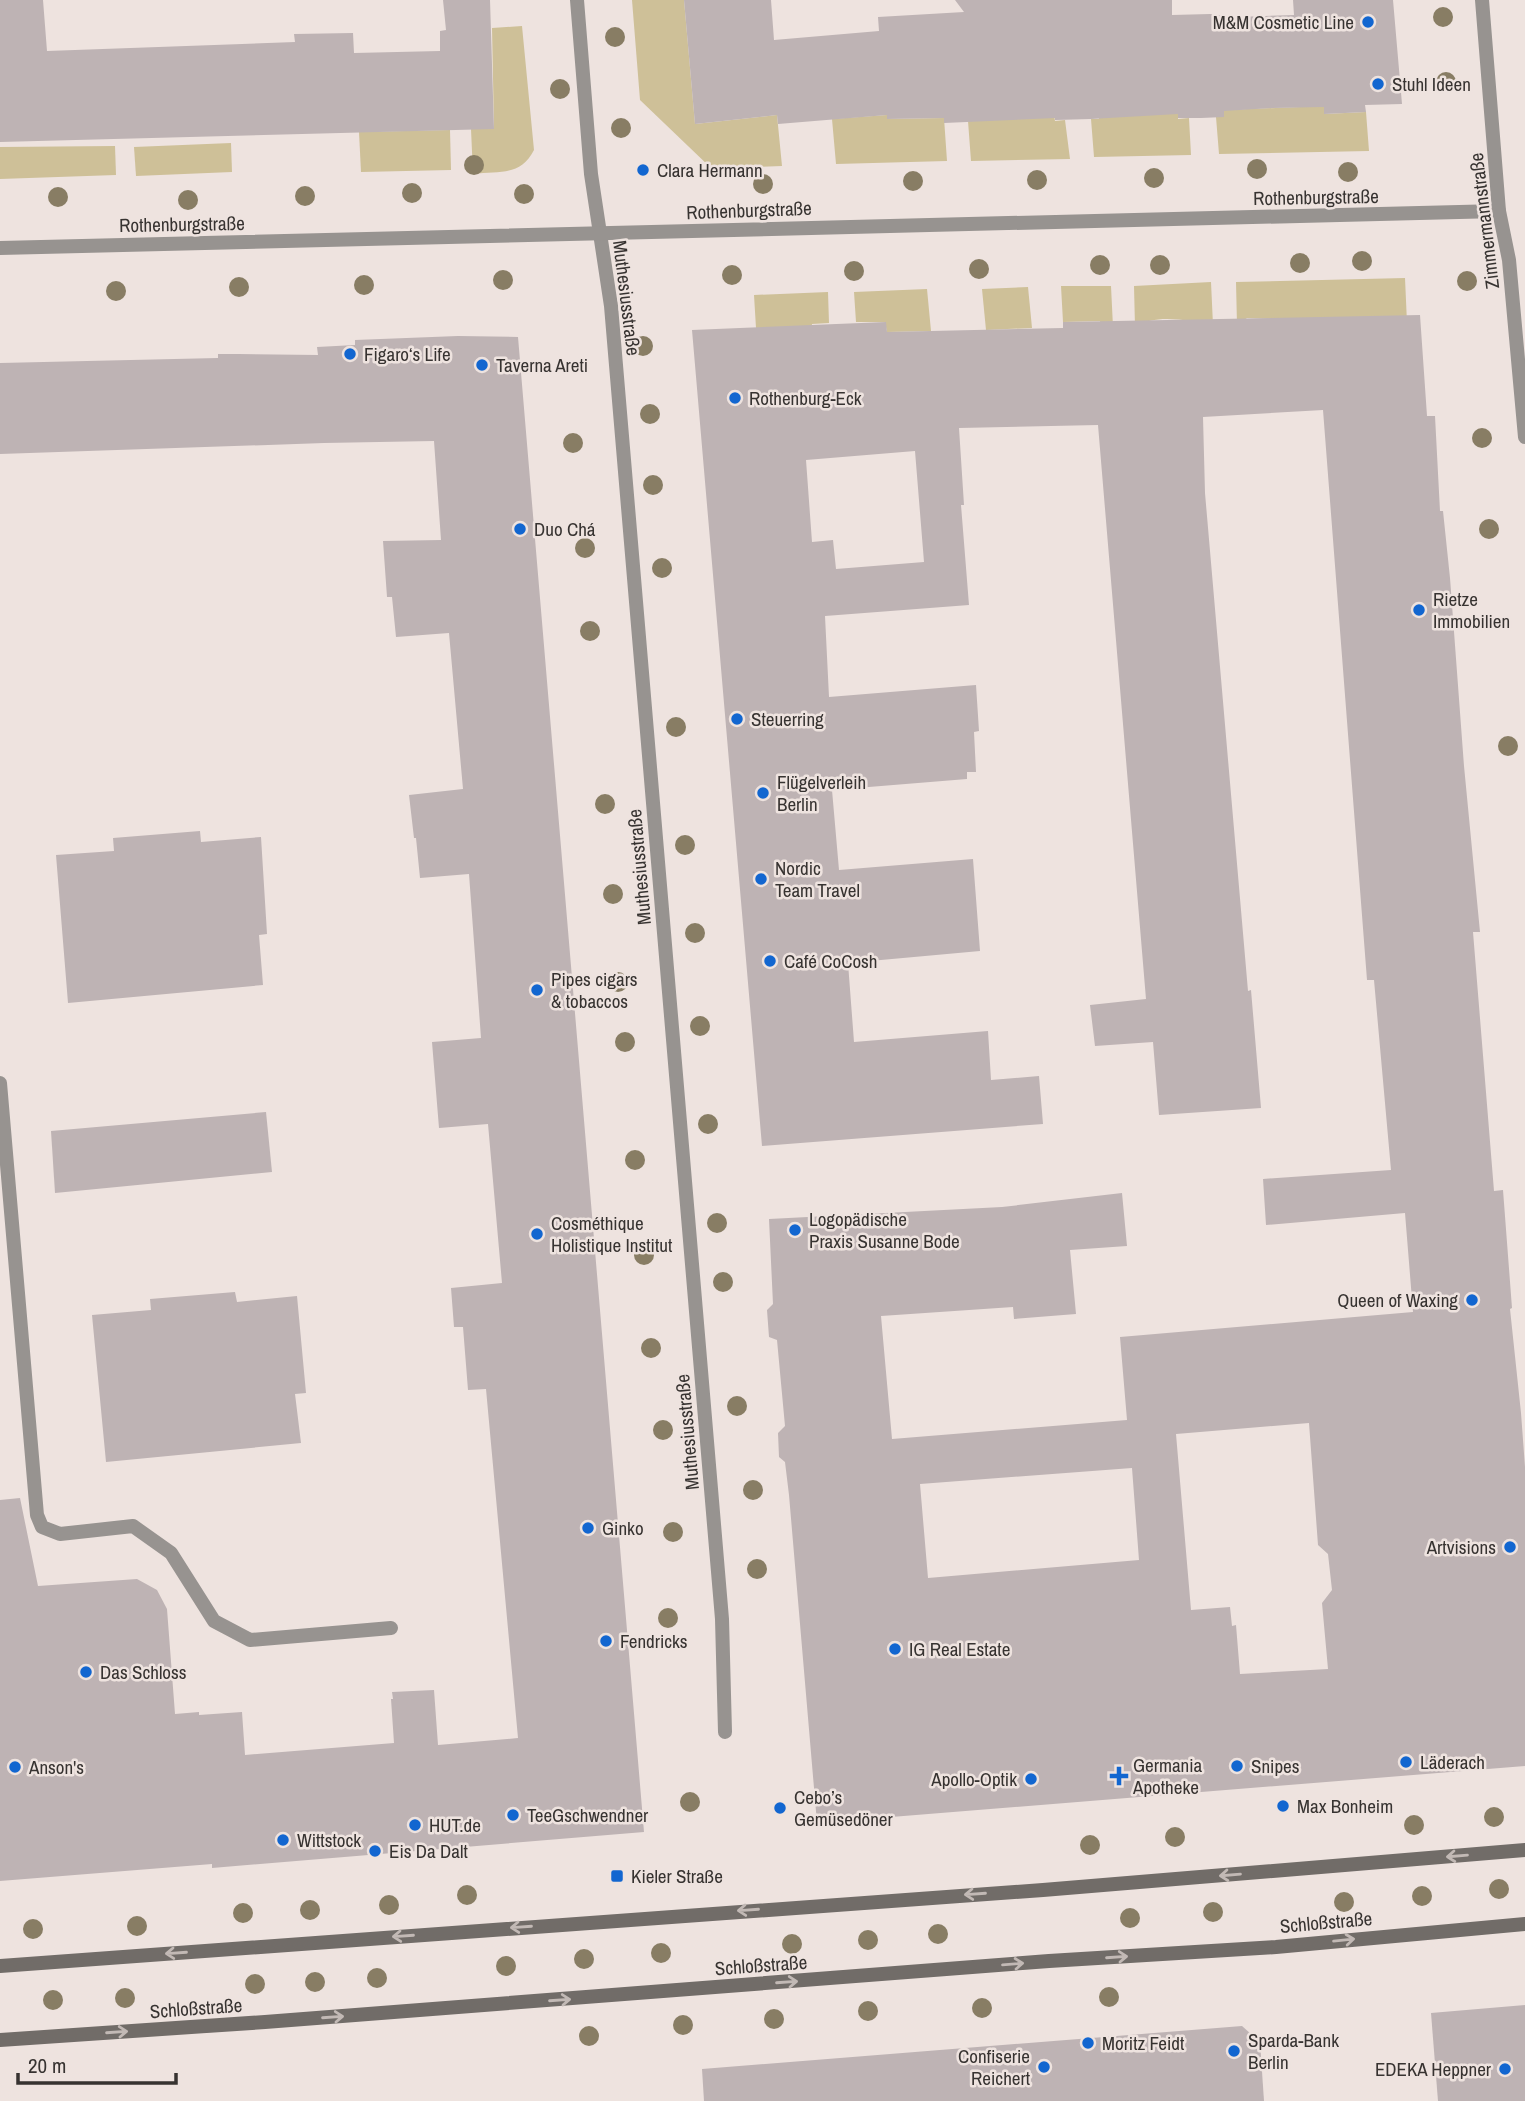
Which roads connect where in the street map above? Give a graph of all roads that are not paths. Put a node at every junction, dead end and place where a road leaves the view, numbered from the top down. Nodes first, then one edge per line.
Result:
1 (577, 0) edge
2 (1482, 0) edge
3 (1499, 211) junction
4 (600, 234) junction
5 (0, 247) edge
6 (1525, 437) edge
7 (0, 1083) edge
8 (391, 1628) dead end
9 (725, 1732) dead end
10 (1525, 1850) edge
11 (1525, 1924) edge
12 (0, 1966) edge
13 (0, 2040) edge

1 - 4 street, Muthesiusstraße
2 - 3 street, Zimmermannstraße
3 - 4 street, Rothenburgstraße
3 - 6 street, Zimmermannstraße
4 - 5 street, Rothenburgstraße
4 - 9 street, Muthesiusstraße
7 - 8 street
10 -> 12 street
13 -> 11 street, Schloßstraße

